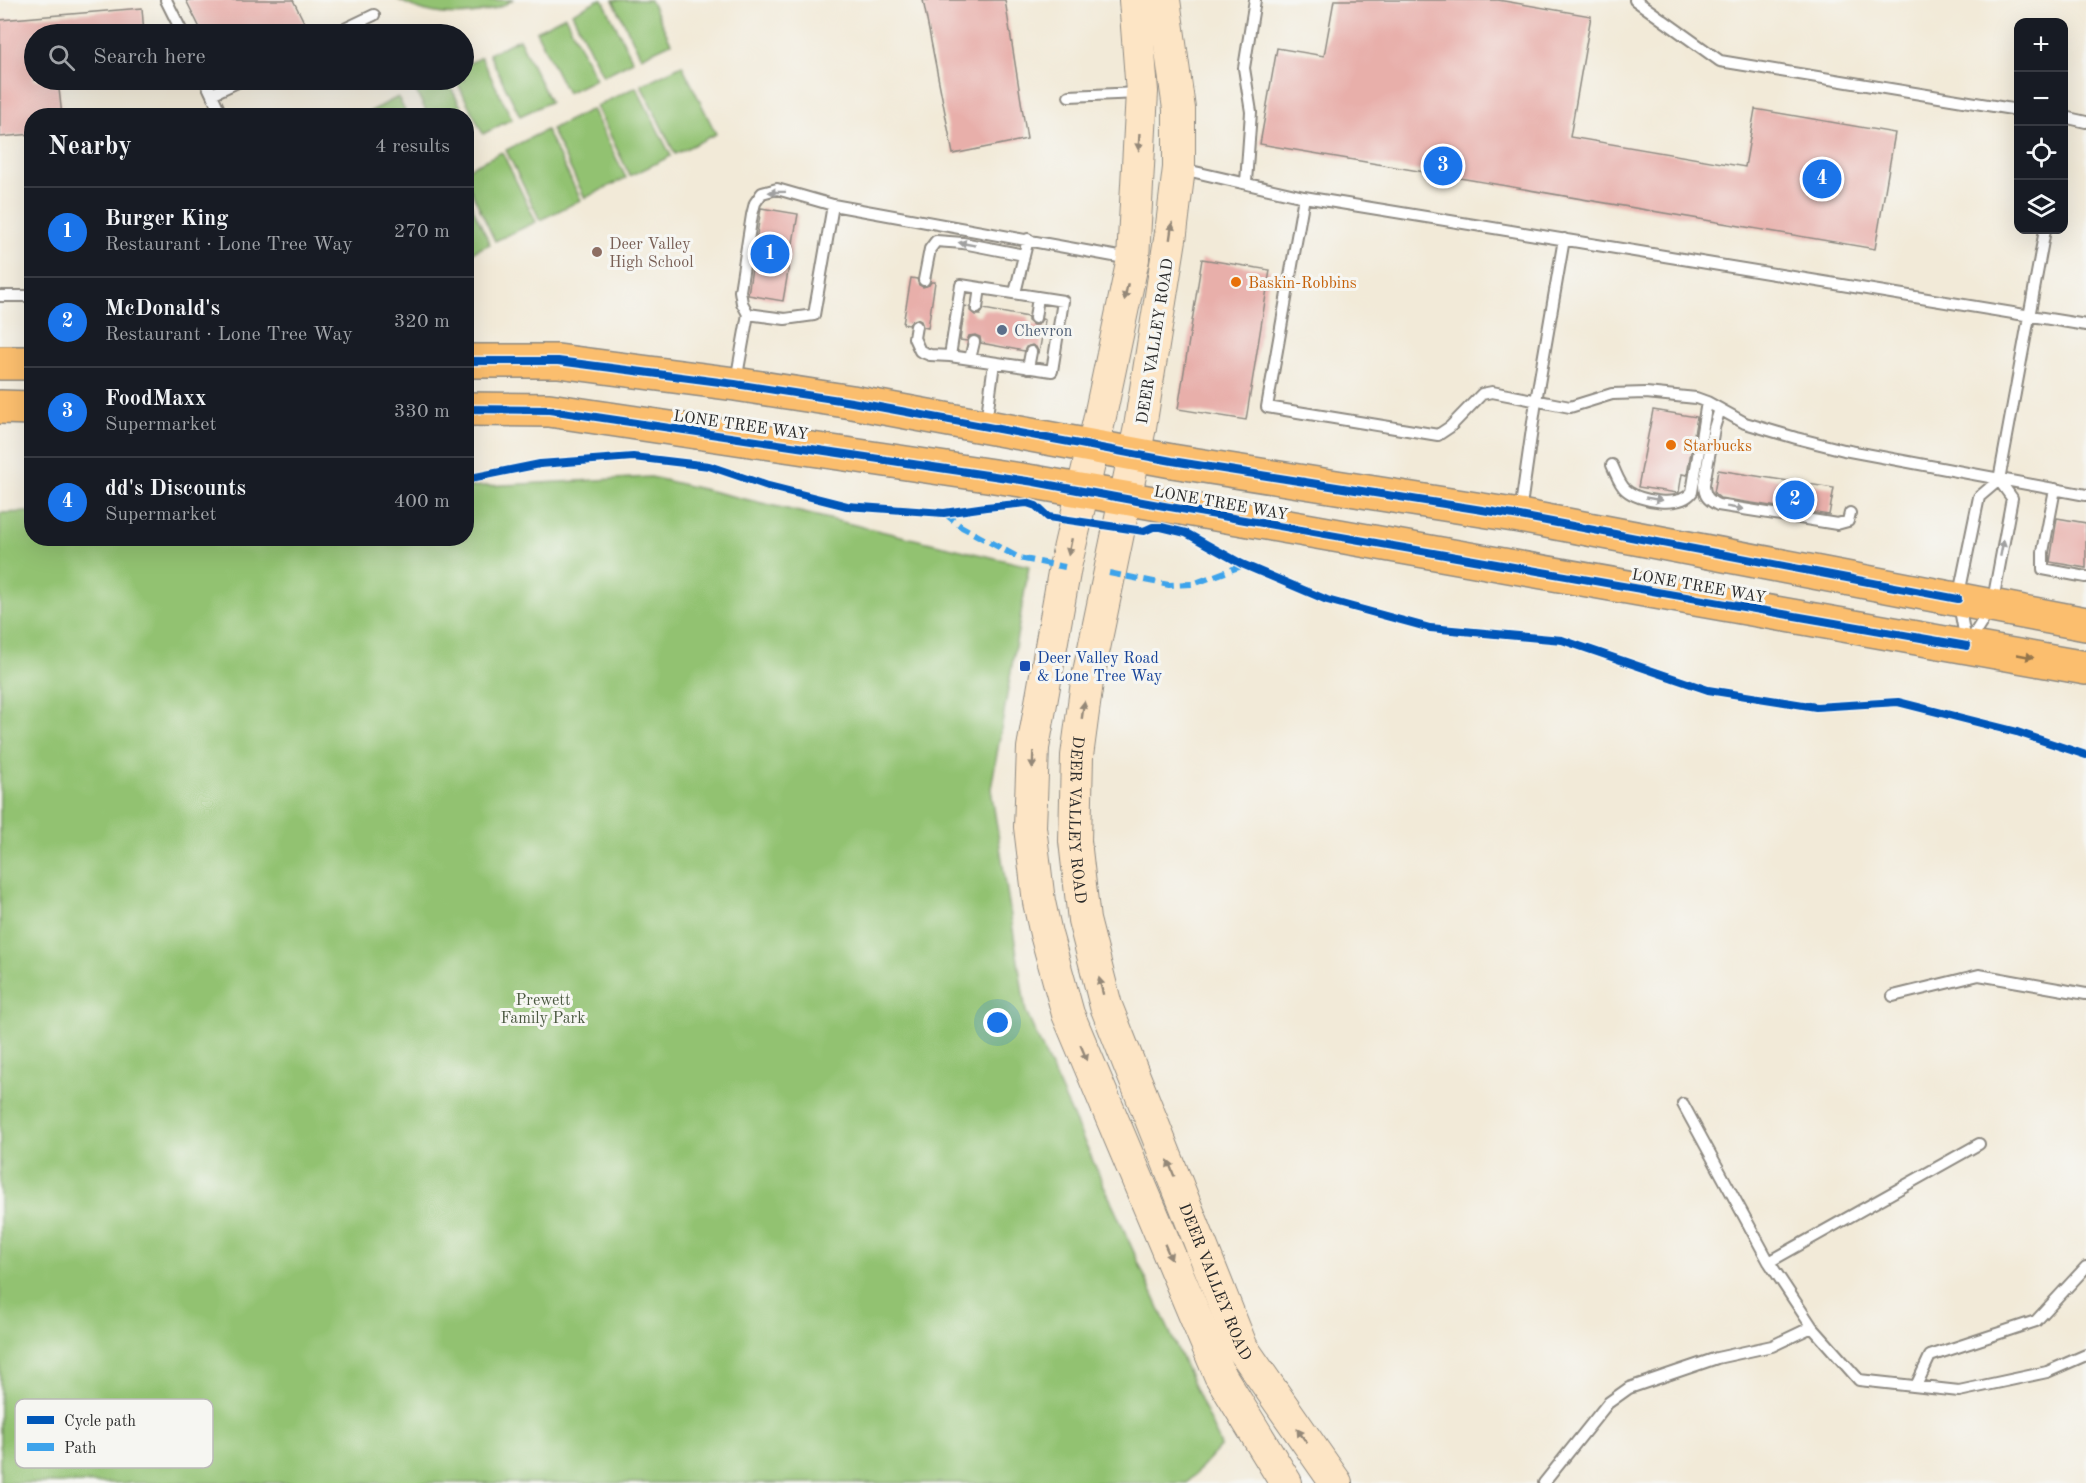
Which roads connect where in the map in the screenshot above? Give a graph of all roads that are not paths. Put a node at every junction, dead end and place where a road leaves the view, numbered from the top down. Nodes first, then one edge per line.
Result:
1 (166, 0) edge
2 (1135, 0) edge
3 (1164, 0) edge
4 (1255, 0) edge
5 (1635, 0) edge
6 (374, 15) dead end
7 (178, 24) edge
8 (355, 24) edge
9 (210, 90) edge
10 (221, 90) edge
11 (1142, 92) junction
12 (212, 94) junction
13 (1069, 96) dead end
14 (218, 108) edge
15 (2014, 109) edge
16 (2068, 119) edge
17 (2086, 122) edge
18 (1179, 168) junction
19 (1246, 182) junction
20 (1304, 197) junction
21 (833, 205) junction
22 (2044, 234) edge
23 (1028, 239) junction
24 (1564, 240) junction
25 (1024, 255) junction
26 (1133, 259) junction
27 (924, 280) dead end
28 (980, 288) junction
29 (1014, 293) junction
30 (0, 296) edge
31 (24, 296) edge
32 (1038, 297) junction
33 (978, 308) dead end
34 (748, 314) junction
35 (2031, 315) junction
36 (1035, 318) dead end
37 (2086, 324) edge
38 (916, 326) dead end
39 (974, 342) dead end
40 (1031, 352) dead end
41 (950, 356) junction
42 (970, 359) junction
43 (474, 362) edge
44 (0, 363) edge
45 (24, 363) edge
46 (994, 363) junction
47 (1028, 368) junction
48 (735, 384) junction
49 (1536, 400) junction
50 (1707, 402) junction
51 (0, 407) edge
52 (24, 408) edge
53 (474, 409) edge
54 (1720, 409) junction
55 (986, 426) junction
56 (1093, 447) junction
57 (1134, 454) junction
58 (1612, 465) dead end
59 (1999, 480) junction
60 (2055, 489) junction
61 (1083, 490) junction
62 (2086, 495) edge
63 (1125, 498) junction
64 (1850, 513) dead end
65 (1520, 516) junction
66 (2086, 577) edge
67 (1958, 599) junction
68 (1992, 606) junction
69 (2086, 624) edge
70 (1967, 646) junction
71 (2086, 668) edge
72 (2086, 994) edge
73 (1893, 996) dead end
74 (1683, 1104) dead end
75 (1979, 1144) dead end
76 (1769, 1262) junction
77 (2086, 1267) edge
78 (1812, 1327) junction
79 (2086, 1355) edge
80 (1916, 1386) junction
81 (1286, 1483) edge
82 (1336, 1483) edge
83 (1544, 1483) edge

1 - 7 lane
2 - 11 main road, DEER VALLEY ROAD
2 - 18 main road
3 - 18 main road, DEER VALLEY ROAD
4 - 19 lane
5 - 15 lane
6 - 8 lane
9 - 12 lane
10 - 12 lane
11 - 13 lane
11 -> 26 main road, DEER VALLEY ROAD
12 - 14 lane
16 - 17 lane
18 - 19 lane
57 -> 18 main road, DEER VALLEY ROAD
19 - 20 lane
20 - 24 lane
20 - 49 lane
21 - 23 lane
21 - 34 lane
21 -> 34 lane
22 - 35 lane
23 - 25 lane
23 - 26 lane
24 - 35 lane
24 - 49 lane
25 -> 27 lane
25 - 29 lane
26 -> 56 main road, DEER VALLEY ROAD
28 - 29 lane
28 - 33 lane
28 - 41 lane
29 - 32 lane
30 - 31 lane
32 - 36 lane
32 - 47 lane
34 - 48 lane
35 - 37 lane
35 - 59 lane
38 - 41 lane
39 - 42 lane
40 - 47 lane
41 - 42 lane
42 - 46 lane
43 - 48 main road, LONE TREE WAY
44 - 45 main road
46 - 47 lane
46 - 55 lane
48 - 55 main road, LONE TREE WAY
49 - 50 lane
49 - 65 lane
50 - 54 lane
58 -> 50 lane
51 - 52 main road
53 - 61 main road, LONE TREE WAY
54 - 59 lane
54 -> 64 lane
55 - 56 main road, LONE TREE WAY
56 - 57 main road, LONE TREE WAY
56 - 61 main road, DEER VALLEY ROAD
57 - 63 main road, DEER VALLEY ROAD
57 - 65 main road, LONE TREE WAY
59 - 60 lane
59 - 67 lane
68 -> 59 lane
60 - 62 lane
60 - 66 lane
61 - 63 main road, LONE TREE WAY
61 -> 81 main road, DEER VALLEY ROAD
63 - 70 main road, LONE TREE WAY
82 -> 63 main road, DEER VALLEY ROAD
65 - 67 main road, LONE TREE WAY
67 - 68 main road, LONE TREE WAY
67 - 70 lane
68 - 69 main road, LONE TREE WAY
68 - 70 lane
70 -> 71 main road, LONE TREE WAY
72 - 73 lane
74 - 76 lane
75 - 76 lane
76 - 78 lane
77 - 80 lane
78 - 80 lane
78 - 83 lane
79 - 80 lane

